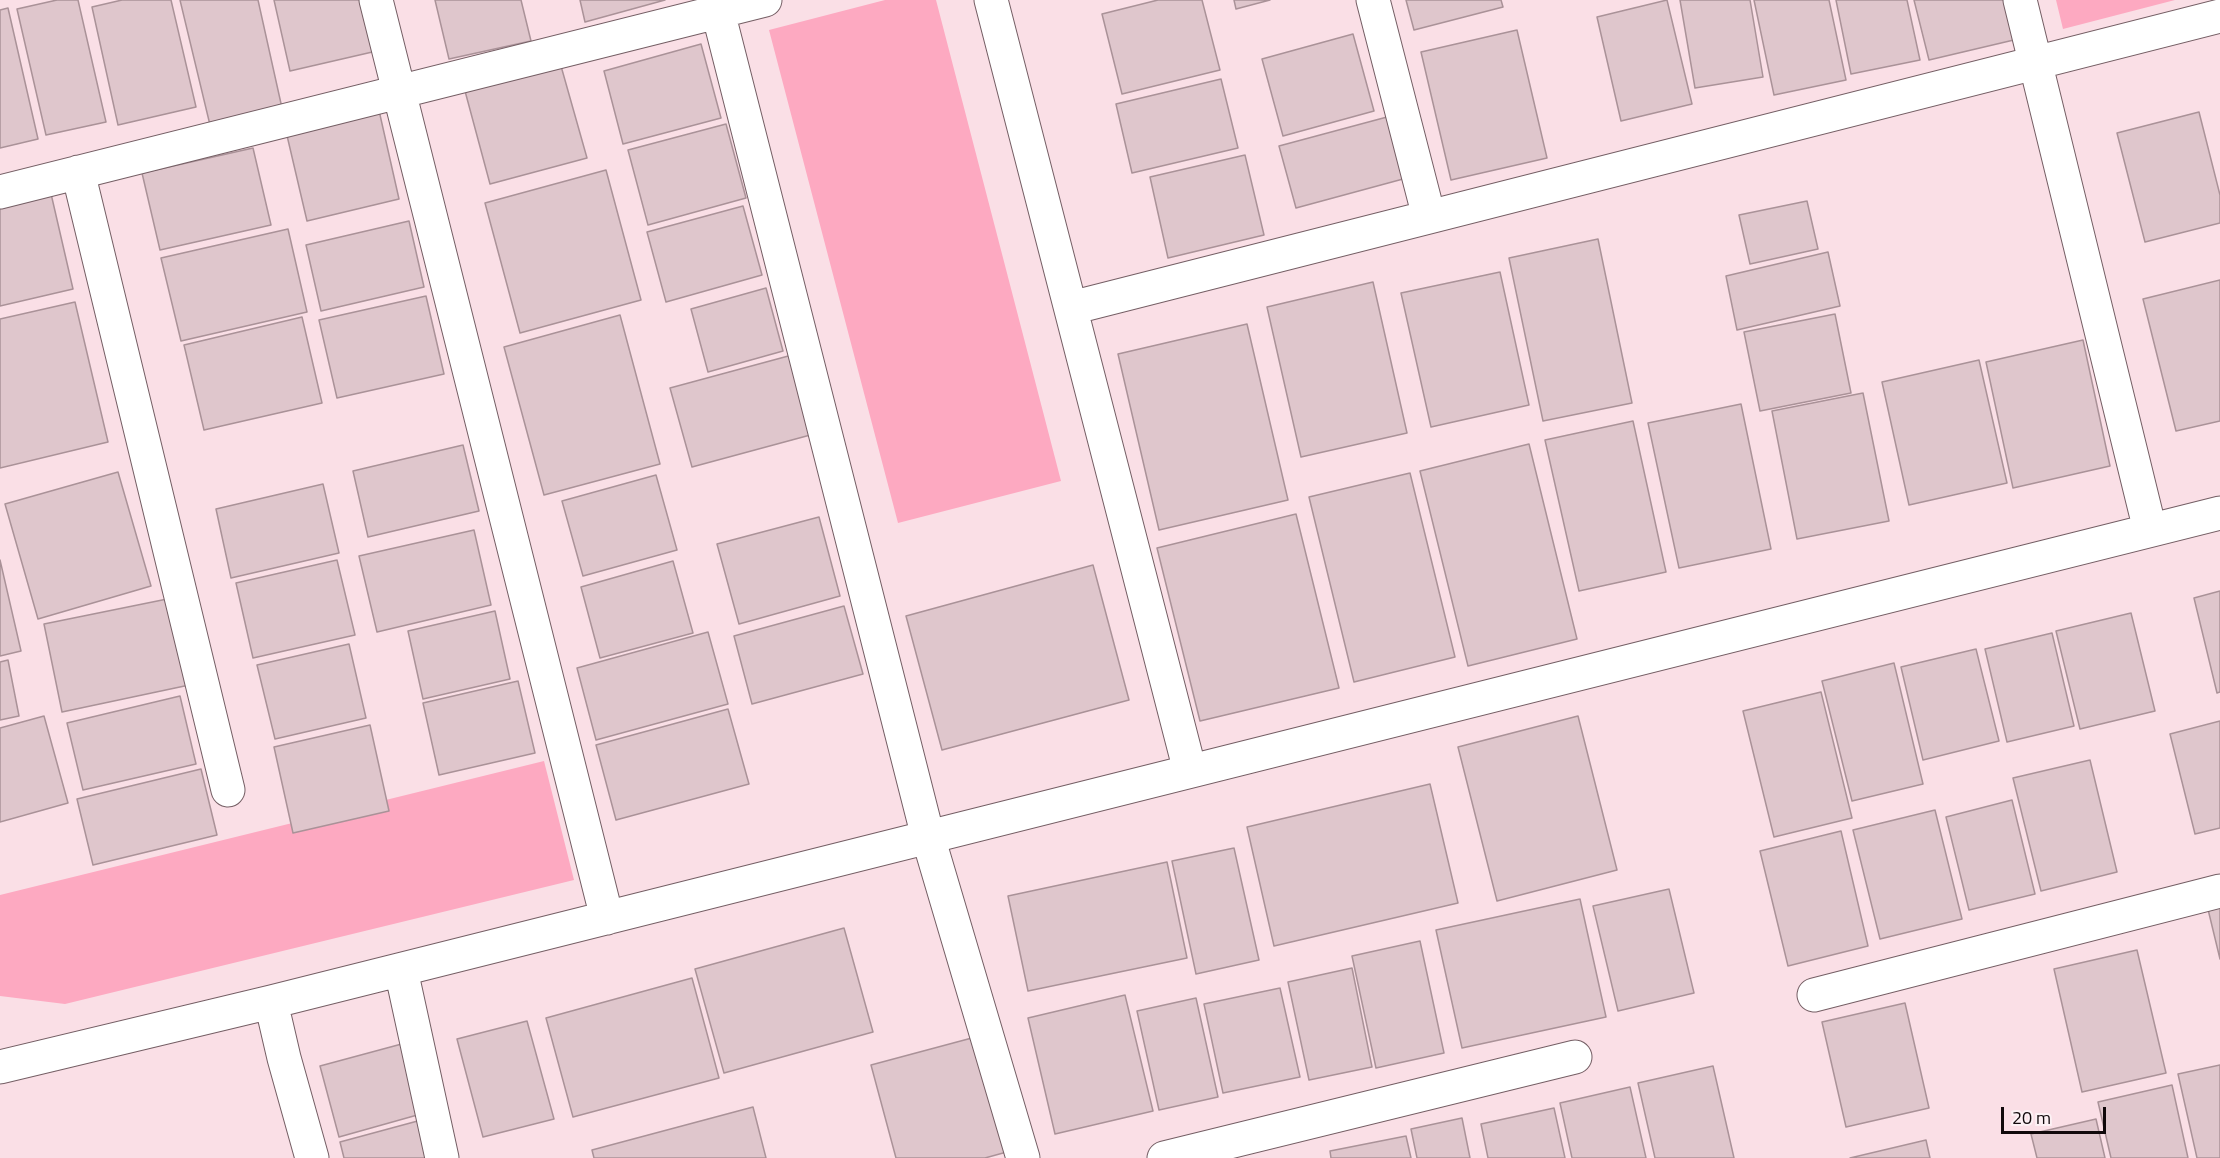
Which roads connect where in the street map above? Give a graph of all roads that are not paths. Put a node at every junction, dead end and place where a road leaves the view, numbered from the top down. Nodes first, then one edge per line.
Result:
1 (376, 0) edge
2 (765, 0) edge
3 (991, 0) edge
4 (1373, 0) edge
5 (2020, 0) edge
6 (716, 6) edge
7 (2220, 16) edge
8 (2036, 63) junction
9 (399, 91) junction
10 (78, 172) junction
11 (0, 192) edge
12 (1429, 217) junction
13 (1071, 308) junction
14 (2220, 513) edge
15 (2150, 530) junction
16 (1190, 771) junction
17 (228, 790) dead end
18 (928, 837) junction
19 (2220, 891) edge
20 (607, 918) junction
21 (401, 970) junction
22 (1814, 995) dead end
23 (271, 1002) junction
24 (1575, 1057) dead end
25 (0, 1067) edge
26 (312, 1158) edge
27 (442, 1158) edge
28 (1023, 1158) edge
29 (1164, 1158) edge

1 - 9 street
2 - 6 street
3 - 13 street
4 - 12 street
5 - 8 street
6 - 9 street
6 - 18 street
7 - 8 street
8 - 12 street
8 - 15 street
9 - 10 street
9 - 20 street
10 - 11 street
10 - 17 street
12 - 13 street
13 - 16 street
14 - 15 street
15 - 16 street
16 - 18 street
18 - 20 street
18 - 28 street
19 - 22 street
20 - 21 street
21 - 23 street
21 - 27 street
23 - 25 street
23 - 26 street
24 - 29 street

